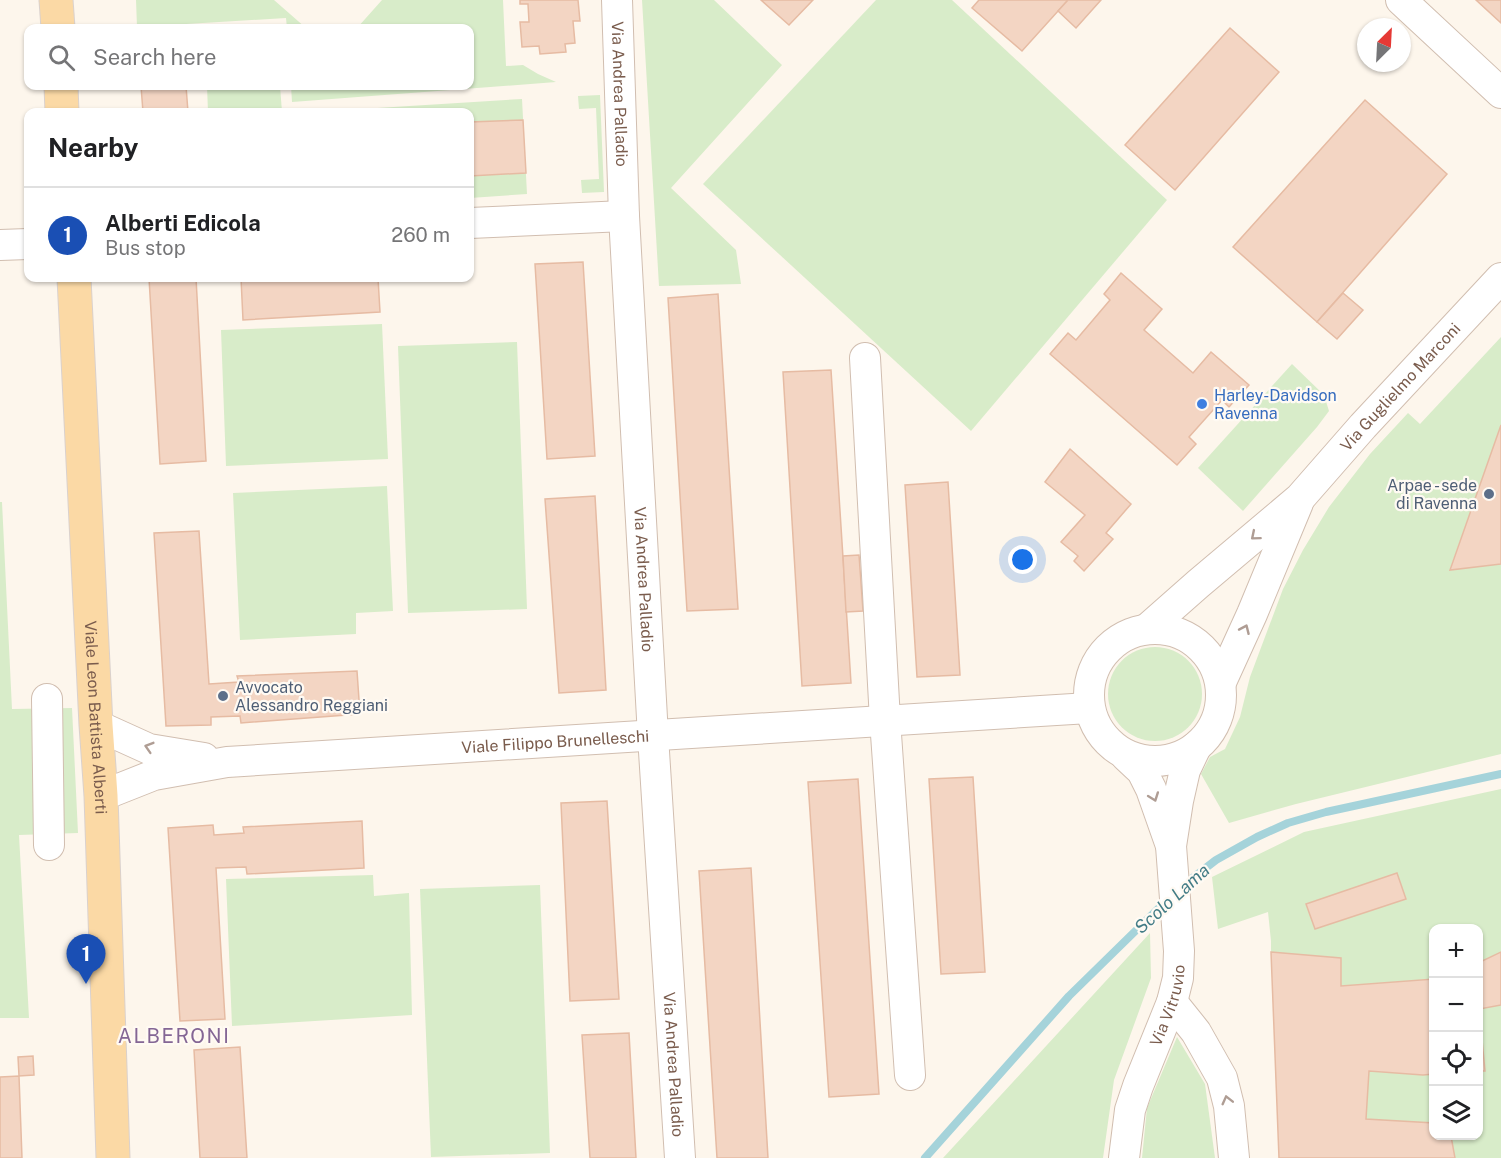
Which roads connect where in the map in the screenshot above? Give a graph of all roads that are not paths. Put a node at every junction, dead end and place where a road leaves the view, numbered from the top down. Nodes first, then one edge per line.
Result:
1 (56, 0) edge
2 (617, 0) edge
3 (1401, 0) edge
4 (58, 24) edge
5 (60, 90) edge
6 (1501, 93) edge
7 (62, 108) edge
8 (624, 216) junction
9 (474, 223) edge
10 (24, 244) edge
11 (0, 245) edge
12 (1501, 278) edge
13 (74, 282) edge
14 (865, 358) dead end
15 (1300, 498) junction
16 (1147, 629) junction
17 (1221, 682) junction
18 (47, 699) dead end
19 (1089, 708) junction
20 (885, 720) junction
21 (96, 725) junction
22 (653, 736) junction
23 (1196, 747) junction
24 (1126, 756) junction
25 (227, 762) junction
26 (100, 796) junction
27 (49, 845) dead end
28 (1171, 851) junction
29 (1172, 1002) junction
30 (910, 1075) dead end
31 (114, 1158) edge
32 (680, 1158) edge
33 (1124, 1158) edge
34 (1234, 1158) edge

1 - 4 main road
2 - 8 street, Via Andrea Palladio
3 - 6 street
5 - 7 main road
8 - 9 street
8 - 22 street, Via Andrea Palladio
10 - 11 street
12 - 15 street, Via Guglielmo Marconi
13 - 21 main road, Viale Leon Battista Alberti
14 - 20 street
15 -> 16 street, Via Guglielmo Marconi
17 -> 15 street, Via Guglielmo Marconi
16 - 17 street
16 - 19 street
17 - 23 street
18 - 27 street
19 - 20 street, Viale Filippo Brunelleschi
19 - 24 street
20 - 22 street, Viale Filippo Brunelleschi
20 - 30 street
25 -> 21 street, Viale Filippo Brunelleschi
21 - 26 main road, Viale Leon Battista Alberti
22 - 25 street, Viale Filippo Brunelleschi
22 - 32 street, Via Andrea Palladio
23 - 24 street
23 - 28 street, Via Vitruvio
24 -> 28 street, Via Vitruvio
25 - 26 street, Viale Filippo Brunelleschi
26 - 31 main road, Viale Leon Battista Alberti
28 - 29 street, Via Vitruvio
29 - 33 street, Via Vitruvio
34 -> 29 street

